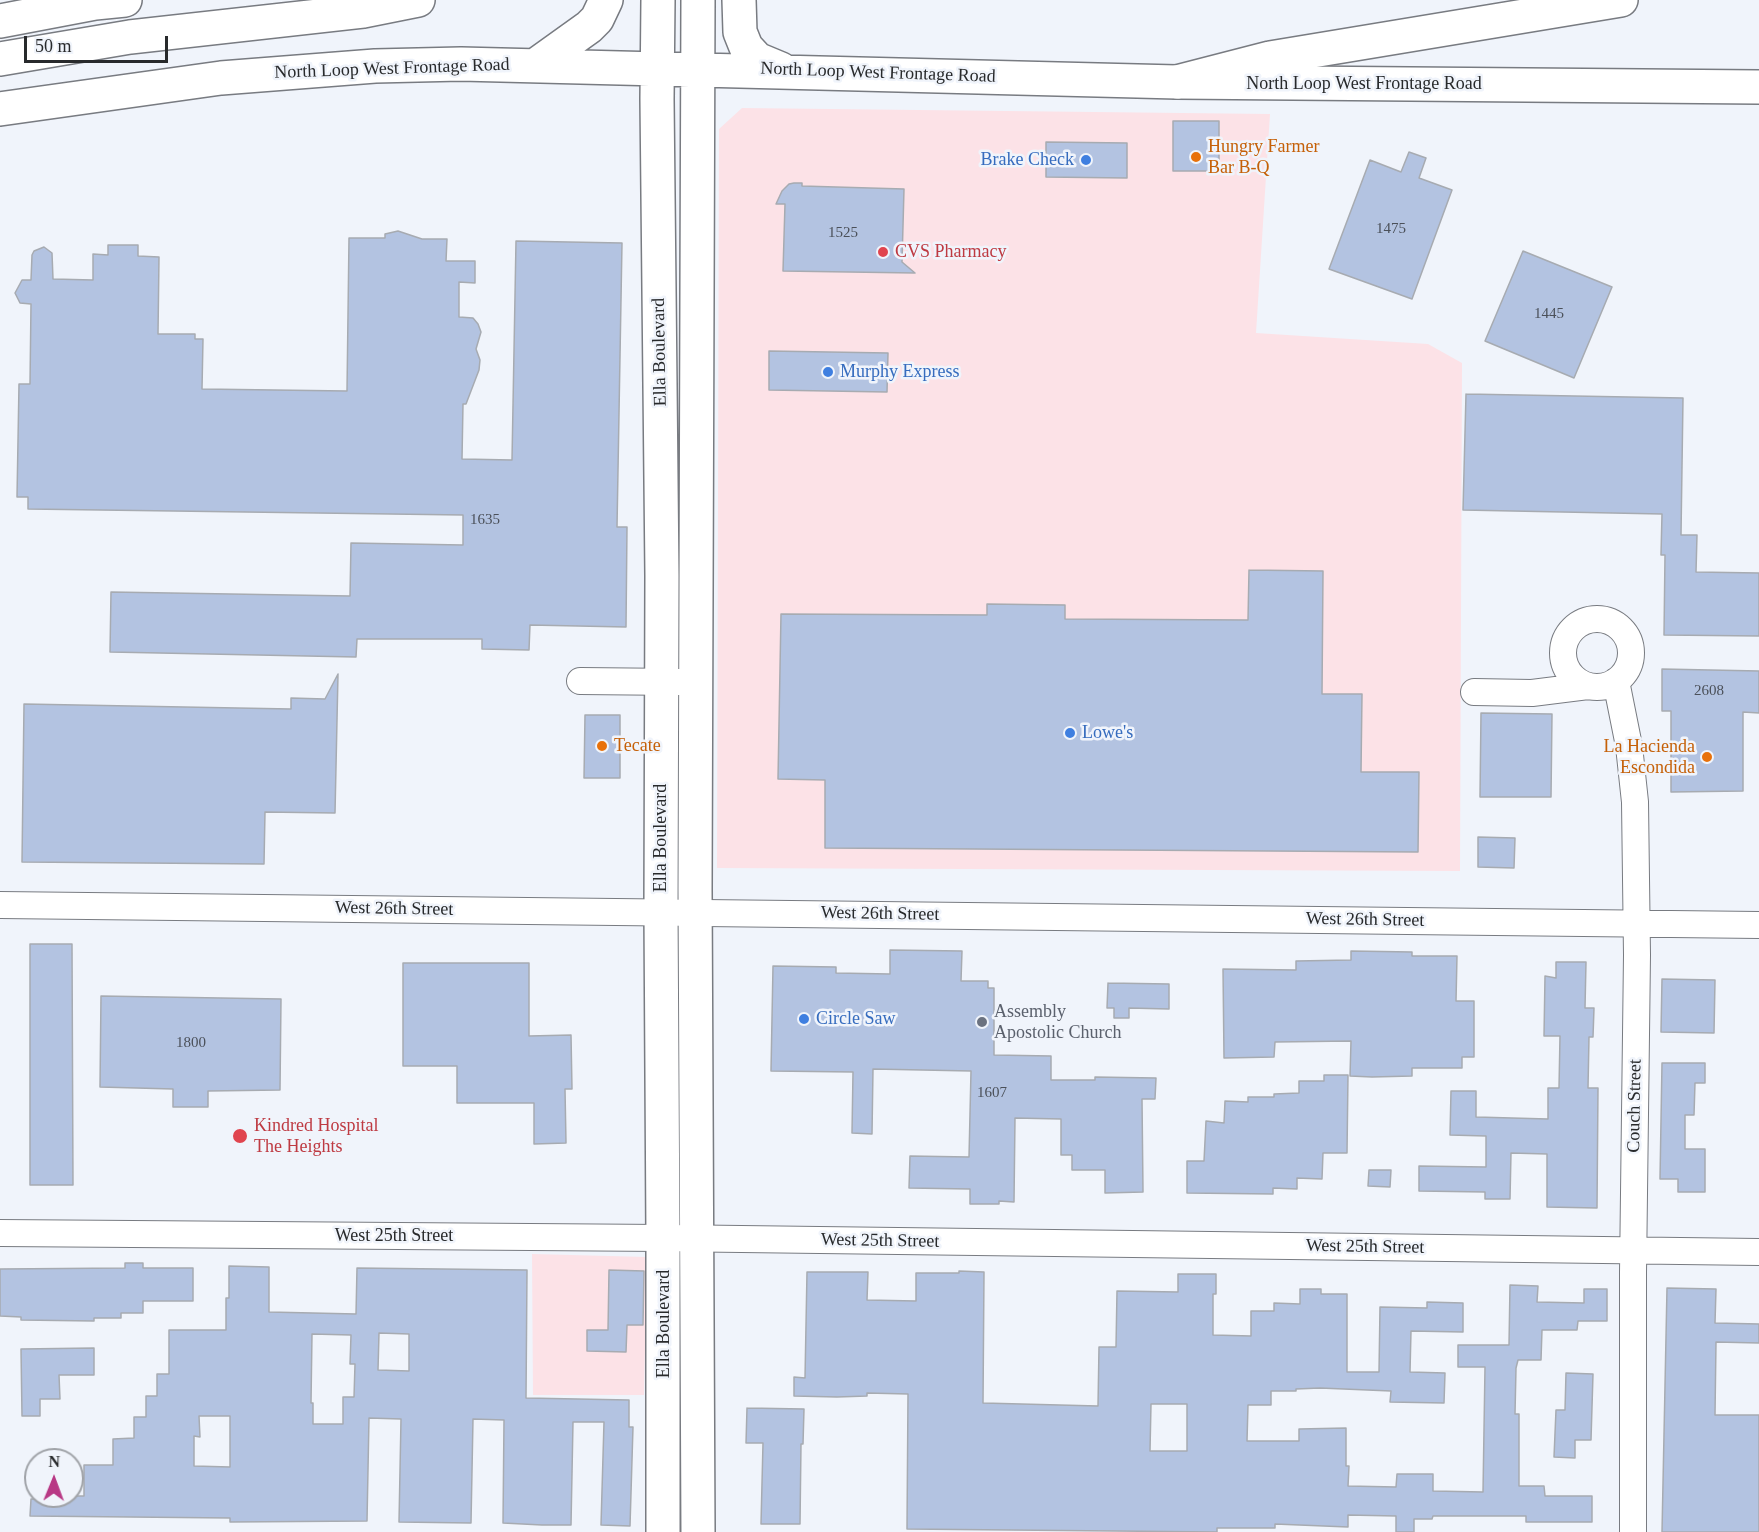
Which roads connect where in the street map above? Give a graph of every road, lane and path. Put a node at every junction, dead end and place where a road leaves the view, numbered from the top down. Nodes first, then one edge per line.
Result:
1 (125, 0) edge
2 (418, 0) edge
3 (606, 0) edge
4 (657, 0) edge
5 (698, 0) edge
6 (739, 0) edge
7 (1621, 0) edge
8 (0, 21) edge
9 (0, 59) edge
10 (536, 65) junction
11 (657, 67) junction
12 (698, 68) junction
13 (784, 70) junction
14 (1178, 82) junction
15 (1759, 87) edge
16 (0, 109) edge
17 (580, 681) dead end
18 (1616, 681) junction
19 (662, 682) junction
20 (695, 683) junction
21 (1587, 686) junction
22 (1474, 692) dead end
23 (0, 905) edge
24 (661, 911) junction
25 (695, 912) junction
26 (1636, 923) junction
27 (1759, 925) edge
28 (0, 1233) edge
29 (663, 1238) junction
30 (696, 1239) junction
31 (1633, 1251) junction
32 (1759, 1252) edge
33 (663, 1532) edge
34 (698, 1532) edge
35 (1633, 1532) edge

1 - 8 main road
2 - 9 main road
3 - 10 main road
4 - 11 main road, Ella Boulevard
5 - 12 main road, Ella Boulevard
6 - 13 main road
7 - 14 main road
10 - 11 main road, North Loop West Frontage Road
10 - 16 main road, North Loop West Frontage Road
11 - 12 main road, North Loop West Frontage Road
11 - 19 main road, Ella Boulevard
12 - 13 main road, North Loop West Frontage Road
12 - 20 main road, Ella Boulevard
13 - 14 main road, North Loop West Frontage Road
14 - 15 main road, North Loop West Frontage Road
17 - 19 street
18 - 21 street
18 - 21 street
18 - 26 street, Couch Street
19 - 20 street
19 - 24 main road, Ella Boulevard
20 - 25 main road, Ella Boulevard
21 - 22 street
23 - 24 street, West 26th Street
24 - 25 street, West 26th Street
24 - 29 main road, Ella Boulevard
25 - 26 street, West 26th Street
25 - 30 main road, Ella Boulevard
26 - 27 street, West 26th Street
26 - 31 street, Couch Street
28 - 29 street, West 25th Street
29 - 30 street, West 25th Street
29 - 33 main road, Ella Boulevard
30 - 31 street, West 25th Street
30 - 34 main road, Ella Boulevard
31 - 32 street, West 25th Street
31 - 35 street, Couch Street

